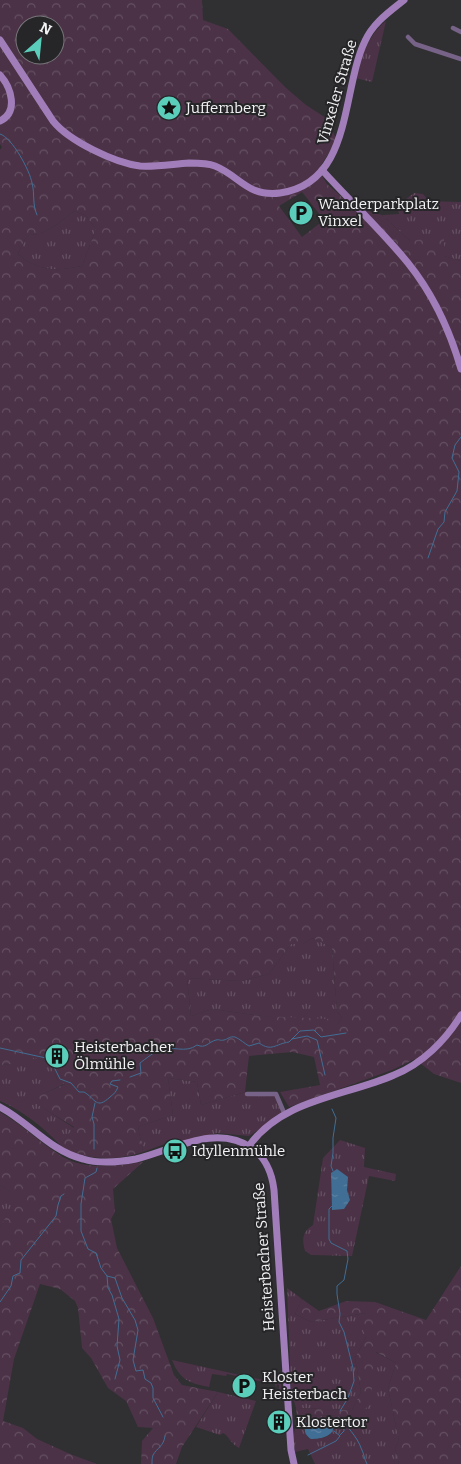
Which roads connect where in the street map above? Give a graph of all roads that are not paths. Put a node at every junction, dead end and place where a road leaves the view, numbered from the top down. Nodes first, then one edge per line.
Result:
1 (404, 0) edge
2 (453, 28) dead end
3 (461, 32) edge
4 (408, 37) dead end
5 (0, 40) edge
6 (461, 59) edge
7 (0, 75) edge
8 (0, 121) edge
9 (322, 170) junction
10 (461, 369) edge
11 (461, 1015) edge
12 (247, 1094) dead end
13 (0, 1107) edge
14 (285, 1115) junction
15 (250, 1146) junction
16 (294, 1464) edge

1 - 9 main road, Vinxeler Straße
2 - 3 street
4 - 6 street
5 - 9 main road, Vinxeler Straße
7 - 8 main road
9 - 10 main road
11 - 14 main road
12 - 14 street
13 - 15 main road
14 - 15 main road
15 - 16 main road, Heisterbacher Straße

